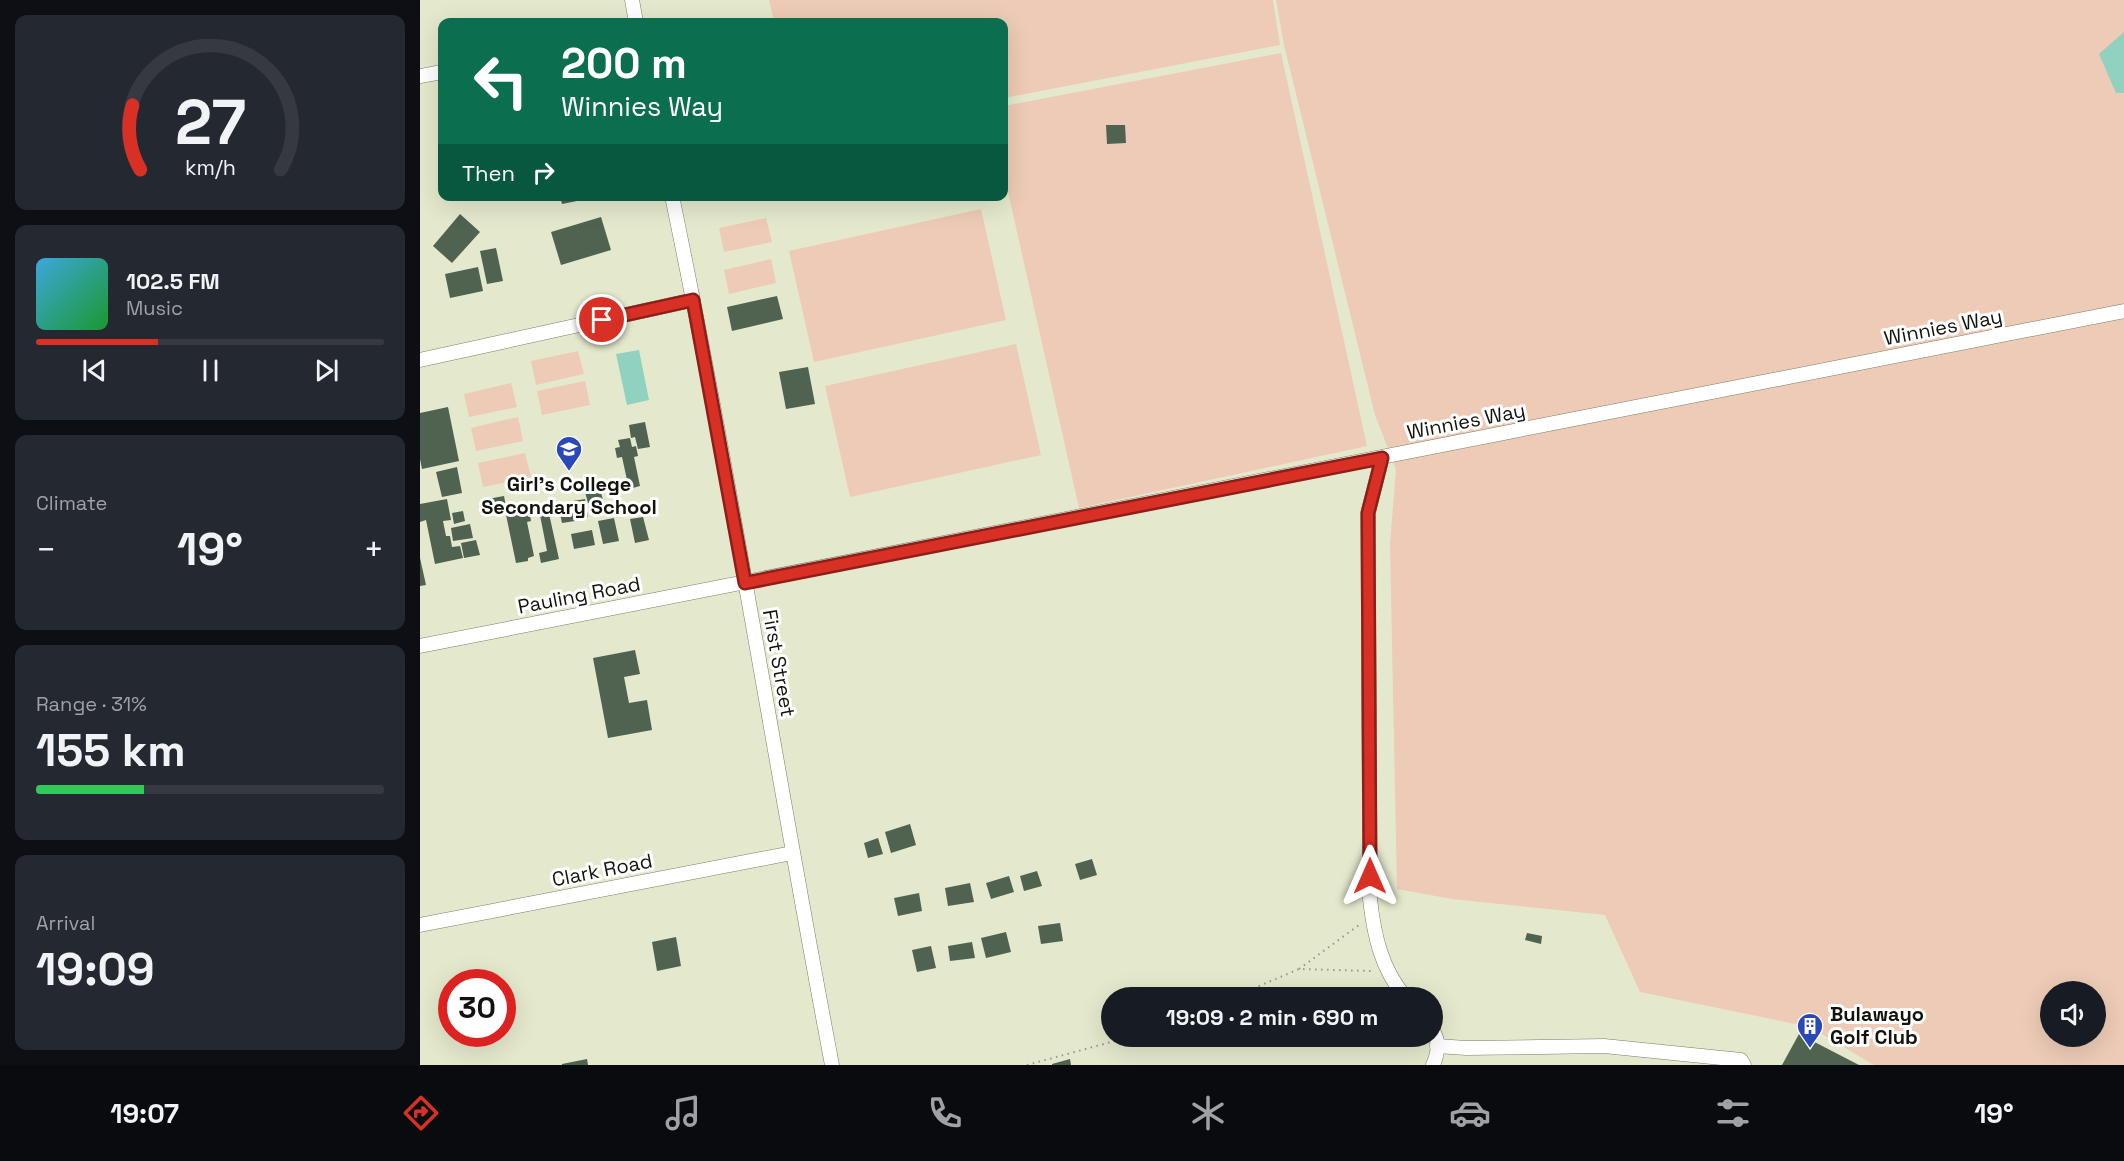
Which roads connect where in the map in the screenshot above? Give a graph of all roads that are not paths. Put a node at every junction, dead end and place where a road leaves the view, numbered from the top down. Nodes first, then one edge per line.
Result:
1 (632, 0) edge
2 (635, 18) edge
3 (438, 73) edge
4 (420, 76) edge
5 (673, 201) edge
6 (693, 300) junction
7 (2124, 311) edge
8 (420, 360) edge
9 (1382, 458) junction
10 (745, 583) junction
11 (420, 646) edge
12 (792, 853) junction
13 (420, 926) edge
14 (1397, 987) edge
15 (1443, 1046) edge
16 (1437, 1047) edge
17 (832, 1065) edge
18 (1432, 1065) edge
19 (1744, 1065) edge

1 - 2 street
3 - 4 street
5 - 6 street, First Street
6 - 8 street
6 - 10 street, First Street
7 - 9 street, Winnies Way
9 - 10 street, Winnies Way
9 - 14 street
10 - 11 street, Pauling Road
10 - 12 street, First Street
12 - 13 street, Clark Road
12 - 17 street, First Street
15 - 19 street
16 - 18 street

